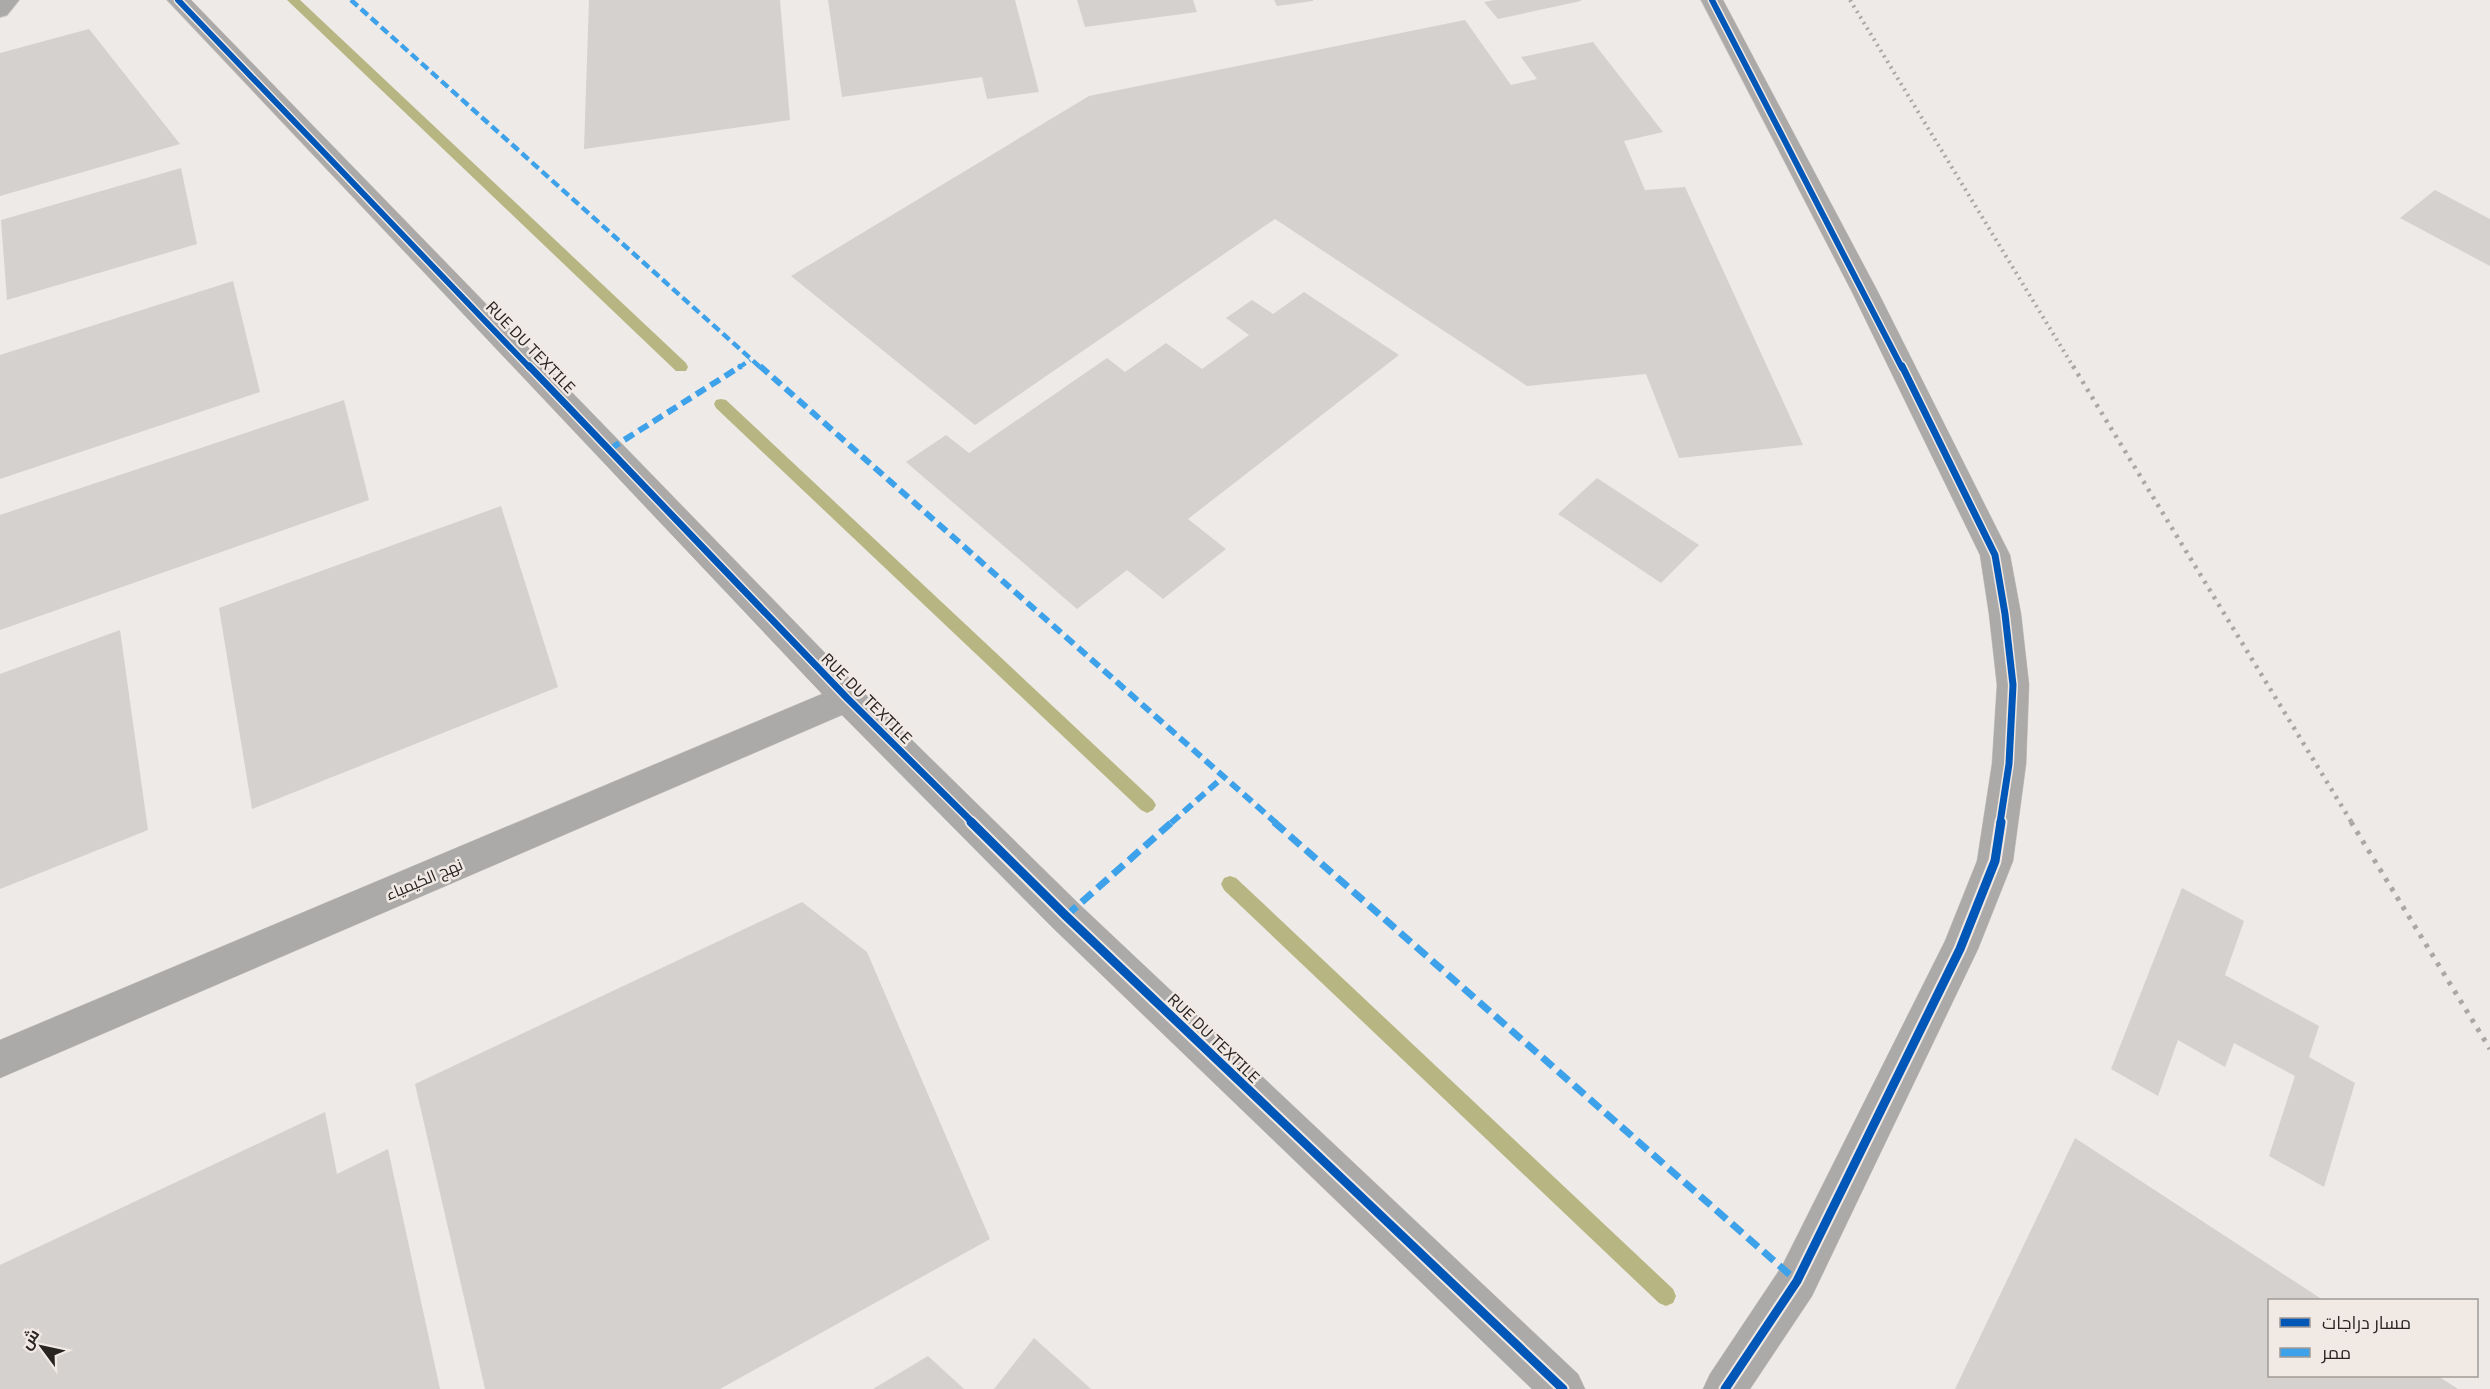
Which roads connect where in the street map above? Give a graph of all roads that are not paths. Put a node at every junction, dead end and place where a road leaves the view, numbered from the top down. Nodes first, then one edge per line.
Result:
1 (9, 0) edge
2 (178, 0) edge
3 (1712, 0) edge
4 (0, 11) edge
5 (847, 698) junction
6 (0, 1059) edge
7 (1563, 1389) edge
8 (1725, 1389) edge

1 - 4 lane
2 - 5 street, RUE DU TEXTILE
3 - 8 street
5 - 6 street, نهج الكيمياء
5 - 7 street, RUE DU TEXTILE

